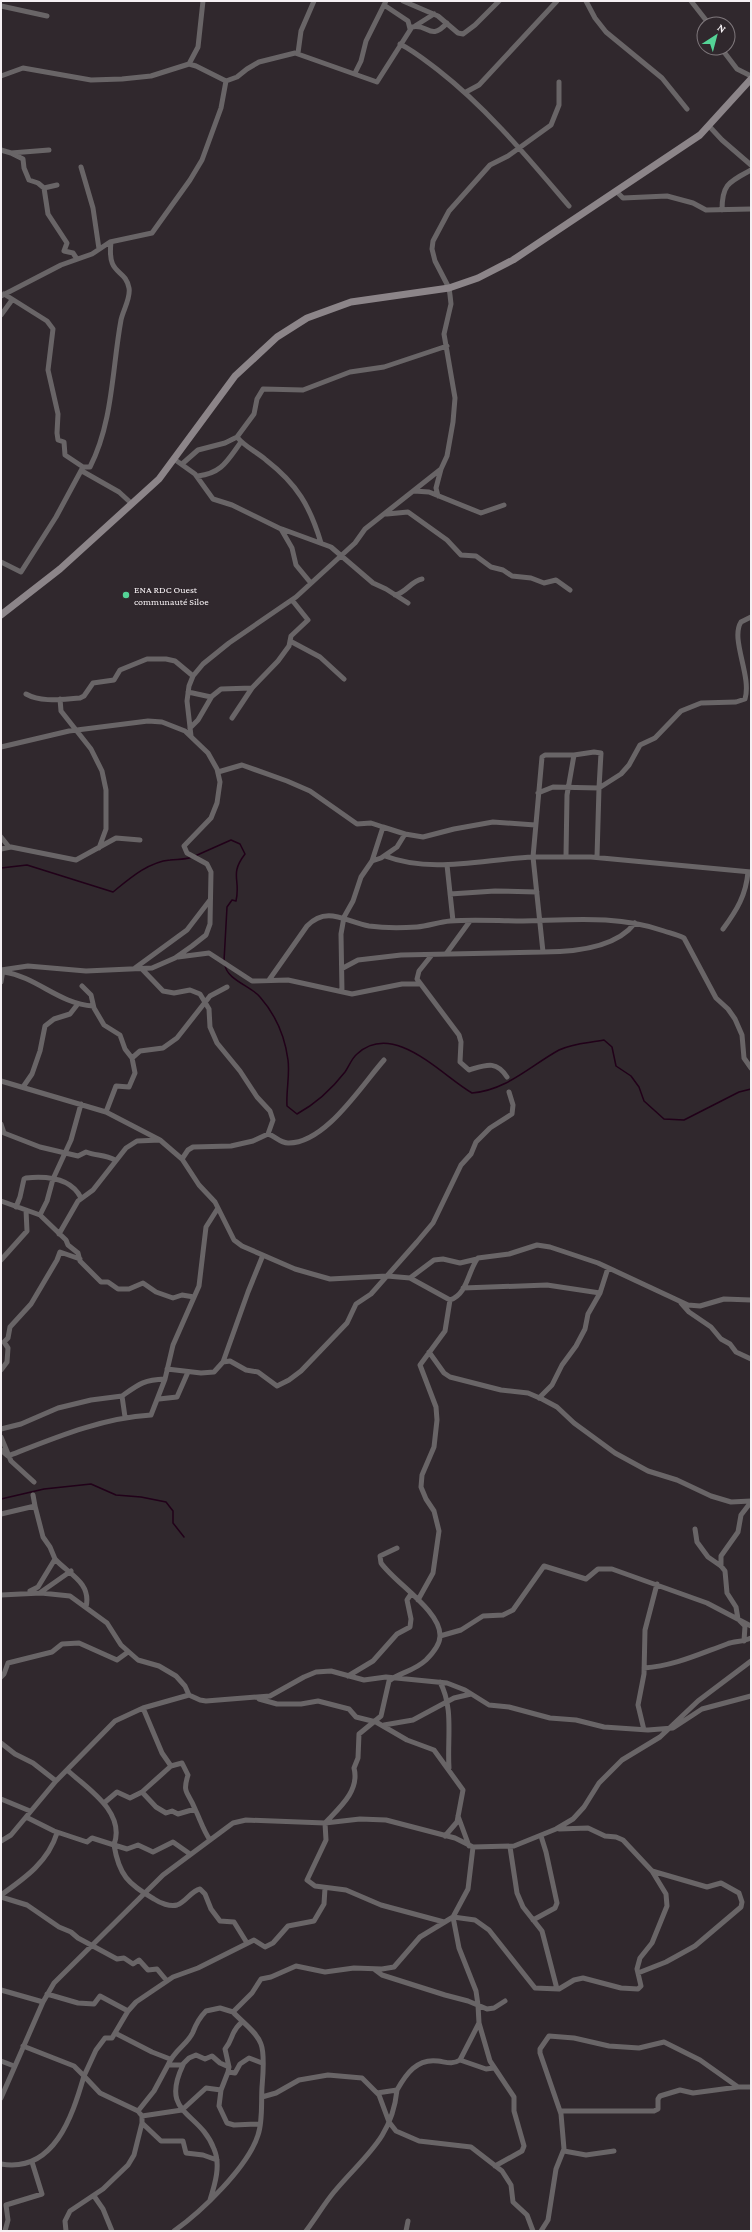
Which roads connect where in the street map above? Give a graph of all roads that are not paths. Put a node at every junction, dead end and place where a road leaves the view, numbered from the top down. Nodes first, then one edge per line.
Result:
1 (203, 1) edge
2 (314, 1) edge
3 (403, 1) edge
4 (499, 1) edge
5 (557, 1) edge
6 (586, 1) edge
7 (691, 1) edge
8 (385, 3) edge
9 (1, 6) edge
10 (434, 14) junction
11 (47, 16) dead end
12 (703, 16) edge
13 (447, 23) junction
14 (413, 28) junction
15 (400, 44) junction
16 (298, 53) junction
17 (727, 56) edge
18 (189, 64) junction
19 (355, 74) junction
20 (1, 76) edge
21 (751, 76) edge
22 (751, 79) edge
23 (226, 81) junction
24 (559, 82) dead end
25 (466, 92) junction
26 (687, 109) dead end
27 (710, 126) junction
28 (520, 148) junction
29 (1, 150) edge
30 (49, 150) dead end
31 (11, 153) junction
32 (751, 165) edge
33 (81, 167) dead end
34 (751, 170) edge
35 (57, 186) dead end
36 (44, 188) junction
37 (616, 191) junction
38 (569, 206) dead end
39 (751, 209) edge
40 (722, 210) junction
41 (111, 242) junction
42 (98, 249) junction
43 (77, 259) junction
44 (449, 288) junction
45 (2, 295) edge
46 (12, 300) junction
47 (1, 315) edge
48 (447, 346) junction
49 (237, 437) junction
50 (241, 442) junction
51 (174, 459) junction
52 (182, 464) junction
53 (82, 469) junction
54 (441, 469) junction
55 (198, 476) junction
56 (413, 491) junction
57 (438, 496) junction
58 (131, 503) junction
59 (504, 506) dead end
60 (385, 515) junction
61 (281, 529) junction
62 (321, 543) junction
63 (341, 556) junction
64 (1, 562) edge
65 (422, 579) dead end
66 (310, 582) junction
67 (570, 590) dead end
68 (395, 594) junction
69 (292, 600) junction
70 (408, 603) dead end
71 (1, 615) edge
72 (751, 617) edge
73 (290, 641) junction
74 (193, 676) junction
75 (344, 679) dead end
76 (252, 688) junction
77 (188, 692) junction
78 (26, 694) dead end
79 (212, 696) junction
80 (60, 699) junction
81 (232, 718) dead end
82 (190, 728) junction
83 (76, 730) junction
84 (191, 736) junction
85 (1, 747) edge
86 (574, 755) junction
87 (218, 772) junction
88 (570, 788) junction
89 (599, 788) junction
90 (538, 792) junction
91 (535, 826) junction
92 (383, 827) junction
93 (405, 834) junction
94 (1, 837) edge
95 (140, 840) dead end
96 (9, 847) junction
97 (98, 848) junction
98 (1, 849) edge
99 (385, 856) junction
100 (566, 856) junction
101 (533, 857) junction
102 (597, 857) junction
103 (372, 861) junction
104 (447, 865) junction
105 (750, 872) edge
106 (537, 892) junction
107 (450, 894) junction
108 (211, 899) junction
109 (344, 917) junction
110 (453, 921) junction
111 (470, 921) junction
112 (540, 921) junction
113 (635, 923) junction
114 (723, 929) dead end
115 (542, 952) junction
116 (446, 954) junction
117 (431, 956) junction
118 (175, 958) junction
119 (135, 968) junction
120 (141, 968) junction
121 (342, 968) junction
122 (2, 971) edge
123 (269, 980) junction
124 (1, 982) edge
125 (420, 984) junction
126 (82, 986) dead end
127 (227, 987) dead end
128 (342, 992) junction
129 (205, 1002) junction
130 (76, 1005) junction
131 (93, 1006) junction
132 (132, 1058) junction
133 (384, 1060) dead end
134 (751, 1068) edge
135 (507, 1077) dead end
136 (1, 1080) edge
137 (23, 1087) junction
138 (509, 1092) dead end
139 (81, 1104) junction
140 (106, 1112) junction
141 (1, 1124) edge
142 (268, 1134) junction
143 (160, 1140) junction
144 (66, 1154) junction
145 (182, 1159) junction
146 (115, 1160) junction
147 (53, 1179) junction
148 (81, 1198) junction
149 (1, 1201) edge
150 (16, 1207) junction
151 (218, 1208) junction
152 (26, 1210) junction
153 (40, 1215) junction
154 (60, 1234) junction
155 (66, 1240) junction
156 (60, 1252) junction
157 (264, 1255) junction
158 (478, 1258) junction
159 (80, 1259) junction
160 (1, 1260) edge
161 (608, 1268) junction
162 (387, 1276) junction
163 (410, 1278) junction
164 (463, 1288) junction
165 (600, 1293) junction
166 (194, 1297) junction
167 (450, 1300) junction
168 (751, 1300) edge
169 (680, 1302) junction
170 (428, 1352) junction
171 (751, 1359) edge
172 (223, 1362) junction
173 (167, 1369) junction
174 (1, 1370) edge
175 (188, 1372) junction
176 (165, 1379) junction
177 (122, 1396) junction
178 (539, 1398) junction
179 (159, 1400) junction
180 (125, 1417) junction
181 (1, 1429) edge
182 (1, 1437) edge
183 (1, 1450) edge
184 (8, 1456) junction
185 (34, 1482) dead end
186 (33, 1495) dead end
187 (751, 1501) edge
188 (35, 1506) junction
189 (1, 1514) edge
190 (695, 1529) dead end
191 (397, 1548) dead end
192 (55, 1559) junction
193 (721, 1566) junction
194 (70, 1571) junction
195 (657, 1584) junction
196 (27, 1593) junction
197 (40, 1593) junction
198 (411, 1594) junction
199 (1, 1595) edge
200 (418, 1600) junction
201 (86, 1607) junction
202 (738, 1618) junction
203 (751, 1626) edge
204 (440, 1636) junction
205 (751, 1638) edge
206 (744, 1641) junction
207 (128, 1652) junction
208 (751, 1661) edge
209 (644, 1668) junction
210 (348, 1676) junction
211 (1, 1677) edge
212 (394, 1678) junction
213 (440, 1682) junction
214 (471, 1694) junction
215 (189, 1695) junction
216 (751, 1696) edge
217 (256, 1698) junction
218 (448, 1702) junction
219 (143, 1708) junction
220 (376, 1722) junction
221 (384, 1725) junction
222 (670, 1728) junction
223 (644, 1730) junction
224 (1, 1743) edge
225 (171, 1766) junction
226 (449, 1768) junction
227 (67, 1770) junction
228 (56, 1782) junction
229 (142, 1792) junction
230 (1, 1799) edge
231 (104, 1803) junction
232 (195, 1808) junction
233 (30, 1811) junction
234 (458, 1816) junction
235 (26, 1818) junction
236 (325, 1823) junction
237 (556, 1829) junction
238 (57, 1833) junction
239 (445, 1836) junction
240 (541, 1836) junction
241 (210, 1840) junction
242 (1, 1841) edge
243 (114, 1845) junction
244 (471, 1846) junction
245 (510, 1846) junction
246 (190, 1854) junction
247 (652, 1871) junction
248 (325, 1888) junction
249 (144, 1894) junction
250 (1, 1896) edge
251 (453, 1917) junction
252 (533, 1920) junction
253 (444, 1922) junction
254 (247, 1943) junction
255 (92, 1946) junction
256 (374, 1969) junction
257 (638, 1972) junction
258 (167, 1981) junction
259 (557, 1989) junction
260 (3, 1991) edge
261 (47, 1994) junction
262 (1, 1996) edge
263 (505, 2001) dead end
264 (43, 2002) junction
265 (478, 2005) junction
266 (128, 2011) junction
267 (233, 2012) junction
268 (242, 2022) junction
269 (479, 2023) junction
270 (115, 2033) junction
271 (23, 2046) junction
272 (170, 2059) junction
273 (460, 2060) junction
274 (1, 2061) edge
275 (262, 2063) junction
276 (168, 2065) junction
277 (184, 2065) junction
278 (14, 2066) junction
279 (494, 2068) junction
280 (228, 2069) junction
281 (84, 2076) junction
282 (738, 2087) junction
283 (751, 2087) edge
284 (222, 2090) junction
285 (397, 2090) junction
286 (377, 2093) junction
287 (262, 2097) junction
288 (1, 2098) edge
289 (182, 2110) junction
290 (138, 2111) junction
291 (560, 2111) junction
292 (142, 2116) junction
293 (389, 2122) junction
294 (142, 2123) junction
295 (259, 2124) junction
296 (564, 2151) junction
297 (614, 2151) dead end
298 (217, 2160) junction
299 (32, 2162) junction
300 (1, 2164) edge
301 (495, 2166) junction
302 (94, 2196) junction
303 (209, 2201) junction
304 (4, 2206) edge
305 (408, 2221) dead end
306 (5, 2231) edge
307 (66, 2231) edge
308 (112, 2231) edge
309 (174, 2231) edge
310 (306, 2231) edge
311 (406, 2231) edge
312 (532, 2231) edge
313 (541, 2231) edge

1 - 18 street
2 - 16 street
3 - 10 street
4 - 13 street
5 - 25 street
6 - 26 street
7 - 12 street
8 - 14 street
8 - 19 street
9 - 11 street
10 - 13 street
10 - 14 street
13 - 14 street
14 - 15 street
15 - 19 street
15 - 25 street
16 - 19 street
16 - 23 street
17 - 21 street
18 - 20 street
18 - 23 street
22 - 27 main road
23 - 41 street
24 - 28 street
25 - 28 street
27 - 32 street
27 - 37 main road
28 - 38 street
28 - 44 street
29 - 31 street
30 - 31 street
31 - 36 street
33 - 42 street
34 - 40 street
35 - 36 street
36 - 43 street
37 - 40 street
37 - 44 main road
39 - 40 street
41 - 42 street
41 - 53 street
42 - 43 street
43 - 45 street
44 - 48 street
44 - 51 main road
45 - 46 street
46 - 47 street
46 - 53 street
48 - 49 street
48 - 54 street
49 - 50 street
49 - 52 street
50 - 55 street
50 - 62 street
51 - 52 street
51 - 58 main road
52 - 55 street
53 - 58 street
53 - 64 street
54 - 56 street
54 - 57 street
55 - 61 street
56 - 57 street
56 - 60 street
57 - 59 street
58 - 71 main road
60 - 63 street
60 - 67 street
61 - 62 street
61 - 66 street
62 - 63 street
63 - 66 street
63 - 68 street
65 - 68 street
66 - 69 street
68 - 70 street
69 - 73 street
69 - 74 street
72 - 89 street
73 - 75 street
73 - 76 street
74 - 77 street
74 - 80 street
76 - 79 street
76 - 81 street
77 - 79 street
77 - 82 street
78 - 80 street
79 - 82 street
80 - 83 street
82 - 84 street
83 - 84 street
83 - 85 street
83 - 97 street
84 - 87 street
86 - 88 street
86 - 89 street
86 - 90 street
87 - 92 street
87 - 108 street
88 - 89 street
88 - 90 street
88 - 100 street
89 - 102 street
90 - 91 street
91 - 93 street
91 - 101 street
92 - 93 street
92 - 103 street
93 - 99 street
94 - 96 street
95 - 97 street
96 - 97 street
96 - 98 street
99 - 103 street
99 - 104 street
100 - 101 street
100 - 102 street
101 - 104 street
101 - 106 street
102 - 105 street
103 - 109 street
104 - 107 street
105 - 114 street
106 - 107 street
106 - 112 street
107 - 110 street
108 - 118 street
108 - 119 street
109 - 110 street
109 - 121 street
109 - 123 street
110 - 111 street
111 - 112 street
111 - 116 street
112 - 113 street
112 - 115 street
113 - 115 street
113 - 134 street
115 - 116 street
116 - 117 street
117 - 121 street
117 - 125 street
118 - 120 street
118 - 123 street
119 - 120 street
119 - 122 street
120 - 129 street
121 - 128 street
122 - 124 street
122 - 130 street
123 - 128 street
125 - 128 street
125 - 135 street
126 - 131 street
127 - 129 street
129 - 132 street
129 - 142 street
130 - 131 street
130 - 137 street
131 - 132 street
132 - 140 street
133 - 142 street
136 - 137 street
137 - 139 street
138 - 162 street
139 - 140 street
139 - 144 street
140 - 143 street
141 - 144 street
142 - 145 street
143 - 145 street
143 - 146 street
144 - 146 street
144 - 147 street
145 - 151 street
146 - 148 street
147 - 148 street
147 - 150 street
147 - 153 street
148 - 154 street
149 - 150 street
150 - 152 street
151 - 157 street
151 - 166 street
152 - 153 street
152 - 160 street
153 - 154 street
154 - 155 street
155 - 156 street
155 - 159 street
156 - 159 street
156 - 174 street
157 - 162 street
157 - 172 street
158 - 161 street
158 - 163 street
158 - 164 street
159 - 166 street
161 - 165 street
161 - 169 street
162 - 163 street
162 - 172 street
163 - 167 street
164 - 165 street
164 - 167 street
165 - 178 street
166 - 173 street
167 - 170 street
168 - 169 street
169 - 171 street
170 - 178 street
170 - 200 street
172 - 175 street
173 - 175 street
173 - 176 street
175 - 179 street
176 - 177 street
176 - 179 street
177 - 180 street
177 - 181 street
178 - 187 street
179 - 180 street
180 - 184 street
182 - 184 street
183 - 184 street
184 - 185 street
186 - 188 street
187 - 193 street
188 - 189 street
188 - 192 street
190 - 193 street
191 - 198 street
192 - 194 street
192 - 196 street
193 - 202 street
194 - 197 street
194 - 201 street
195 - 202 street
195 - 204 street
195 - 209 street
196 - 197 street
196 - 199 street
197 - 201 street
198 - 200 street
198 - 210 street
200 - 204 street
201 - 207 street
202 - 203 street
202 - 206 street
204 - 212 street
205 - 206 street
206 - 209 street
207 - 211 street
207 - 215 street
208 - 222 street
209 - 223 street
210 - 212 street
210 - 217 street
212 - 213 street
212 - 220 street
213 - 214 street
213 - 218 street
214 - 218 street
214 - 223 street
215 - 217 street
215 - 219 street
216 - 222 street
217 - 220 street
218 - 221 street
218 - 226 street
219 - 225 street
219 - 227 street
220 - 221 street
220 - 236 street
221 - 226 street
222 - 223 street
222 - 237 street
224 - 228 street
225 - 229 street
225 - 232 street
226 - 234 street
227 - 228 street
227 - 231 street
228 - 233 street
229 - 231 street
229 - 232 street
230 - 233 street
231 - 243 street
232 - 241 street
233 - 235 street
234 - 239 street
234 - 244 street
235 - 238 street
235 - 242 street
236 - 239 street
236 - 241 street
236 - 248 street
237 - 240 street
237 - 247 street
238 - 243 street
238 - 250 street
239 - 244 street
240 - 245 street
240 - 252 street
241 - 246 street
243 - 246 street
243 - 249 street
244 - 245 street
244 - 251 street
245 - 252 street
246 - 249 street
247 - 257 street
247 - 257 street
248 - 253 street
248 - 254 street
249 - 254 street
249 - 255 street
250 - 255 street
251 - 253 street
251 - 259 street
251 - 265 street
252 - 259 street
253 - 256 street
254 - 258 street
255 - 258 street
255 - 261 street
256 - 265 street
256 - 267 street
257 - 259 street
258 - 266 street
260 - 262 street
260 - 264 street
261 - 264 street
261 - 266 street
263 - 265 street
264 - 271 street
265 - 269 street
266 - 270 street
267 - 268 street
267 - 272 street
268 - 275 street
268 - 280 street
269 - 273 street
269 - 279 street
270 - 272 street
270 - 281 street
271 - 278 street
271 - 281 street
272 - 276 street
273 - 279 street
273 - 285 street
274 - 278 street
275 - 280 street
275 - 287 street
276 - 277 street
276 - 290 street
277 - 280 street
277 - 289 street
278 - 288 street
279 - 301 street
280 - 284 street
281 - 290 street
281 - 299 street
282 - 283 street
282 - 291 street
282 - 291 street
284 - 289 street
284 - 295 street
285 - 286 street
285 - 293 street
286 - 287 street
286 - 293 street
287 - 295 street
289 - 292 street
289 - 298 street
290 - 292 street
291 - 296 street
292 - 294 street
293 - 301 street
293 - 310 street
294 - 298 street
294 - 302 street
295 - 303 street
296 - 297 street
296 - 313 street
298 - 303 street
299 - 300 street
299 - 304 street
301 - 312 street
302 - 307 street
302 - 308 street
303 - 309 street
304 - 306 street
305 - 311 street

